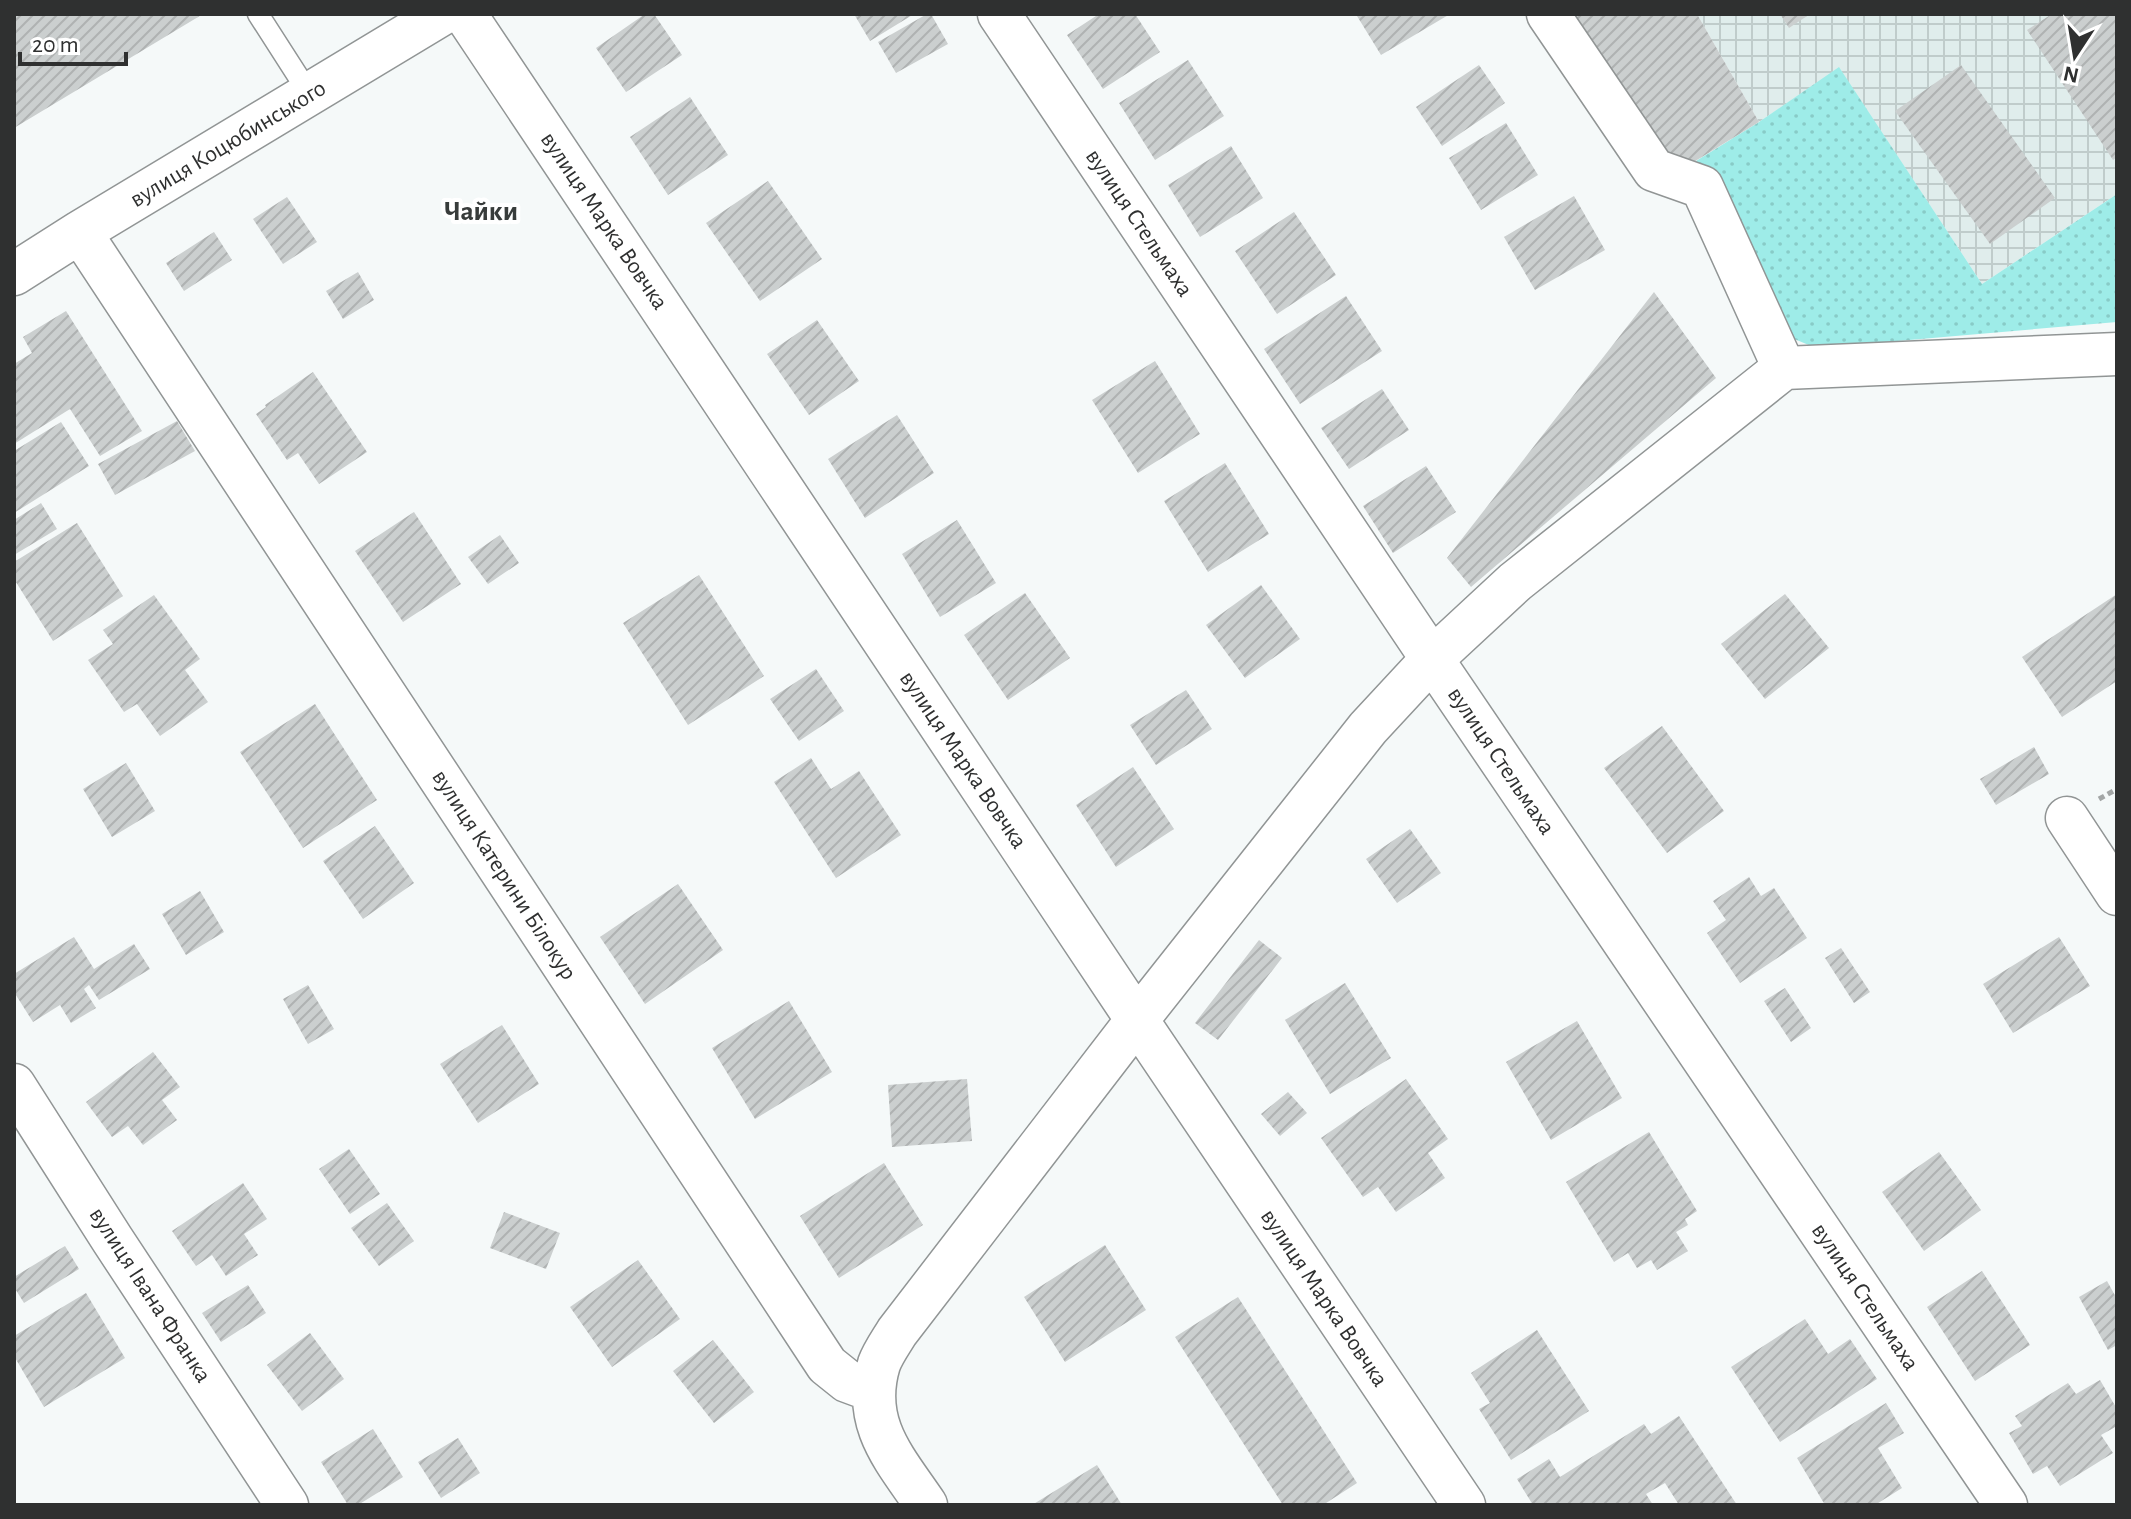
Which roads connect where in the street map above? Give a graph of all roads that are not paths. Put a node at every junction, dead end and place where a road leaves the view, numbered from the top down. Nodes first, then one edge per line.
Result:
1 (258, 14) edge
2 (442, 14) edge
3 (465, 14) edge
4 (999, 14) edge
5 (1548, 14) edge
6 (310, 95) junction
7 (80, 232) junction
8 (14, 274) edge
9 (2117, 354) edge
10 (1784, 368) junction
11 (1432, 659) junction
12 (2067, 818) dead end
13 (2117, 894) edge
14 (1137, 1020) junction
15 (14, 1085) edge
16 (874, 1391) junction
17 (287, 1505) edge
18 (926, 1505) edge
19 (1464, 1505) edge
20 (2006, 1505) edge

1 - 6 lane
2 - 6 street, вулиця Коцюбинського
3 - 14 street, вулиця Марка Вовчка
4 - 11 street, вулиця Стельмаха
5 - 10 street
6 - 7 street, вулиця Коцюбинського
7 - 8 street, вулиця Коцюбинського
7 - 16 street, вулиця Катерини Білокур
9 - 10 street
10 - 11 street
11 - 14 street
11 - 20 street, вулиця Стельмаха
12 - 13 street
14 - 16 street
14 - 19 street, вулиця Марка Вовчка
15 - 17 street, вулиця Івана Франка
16 - 18 street

